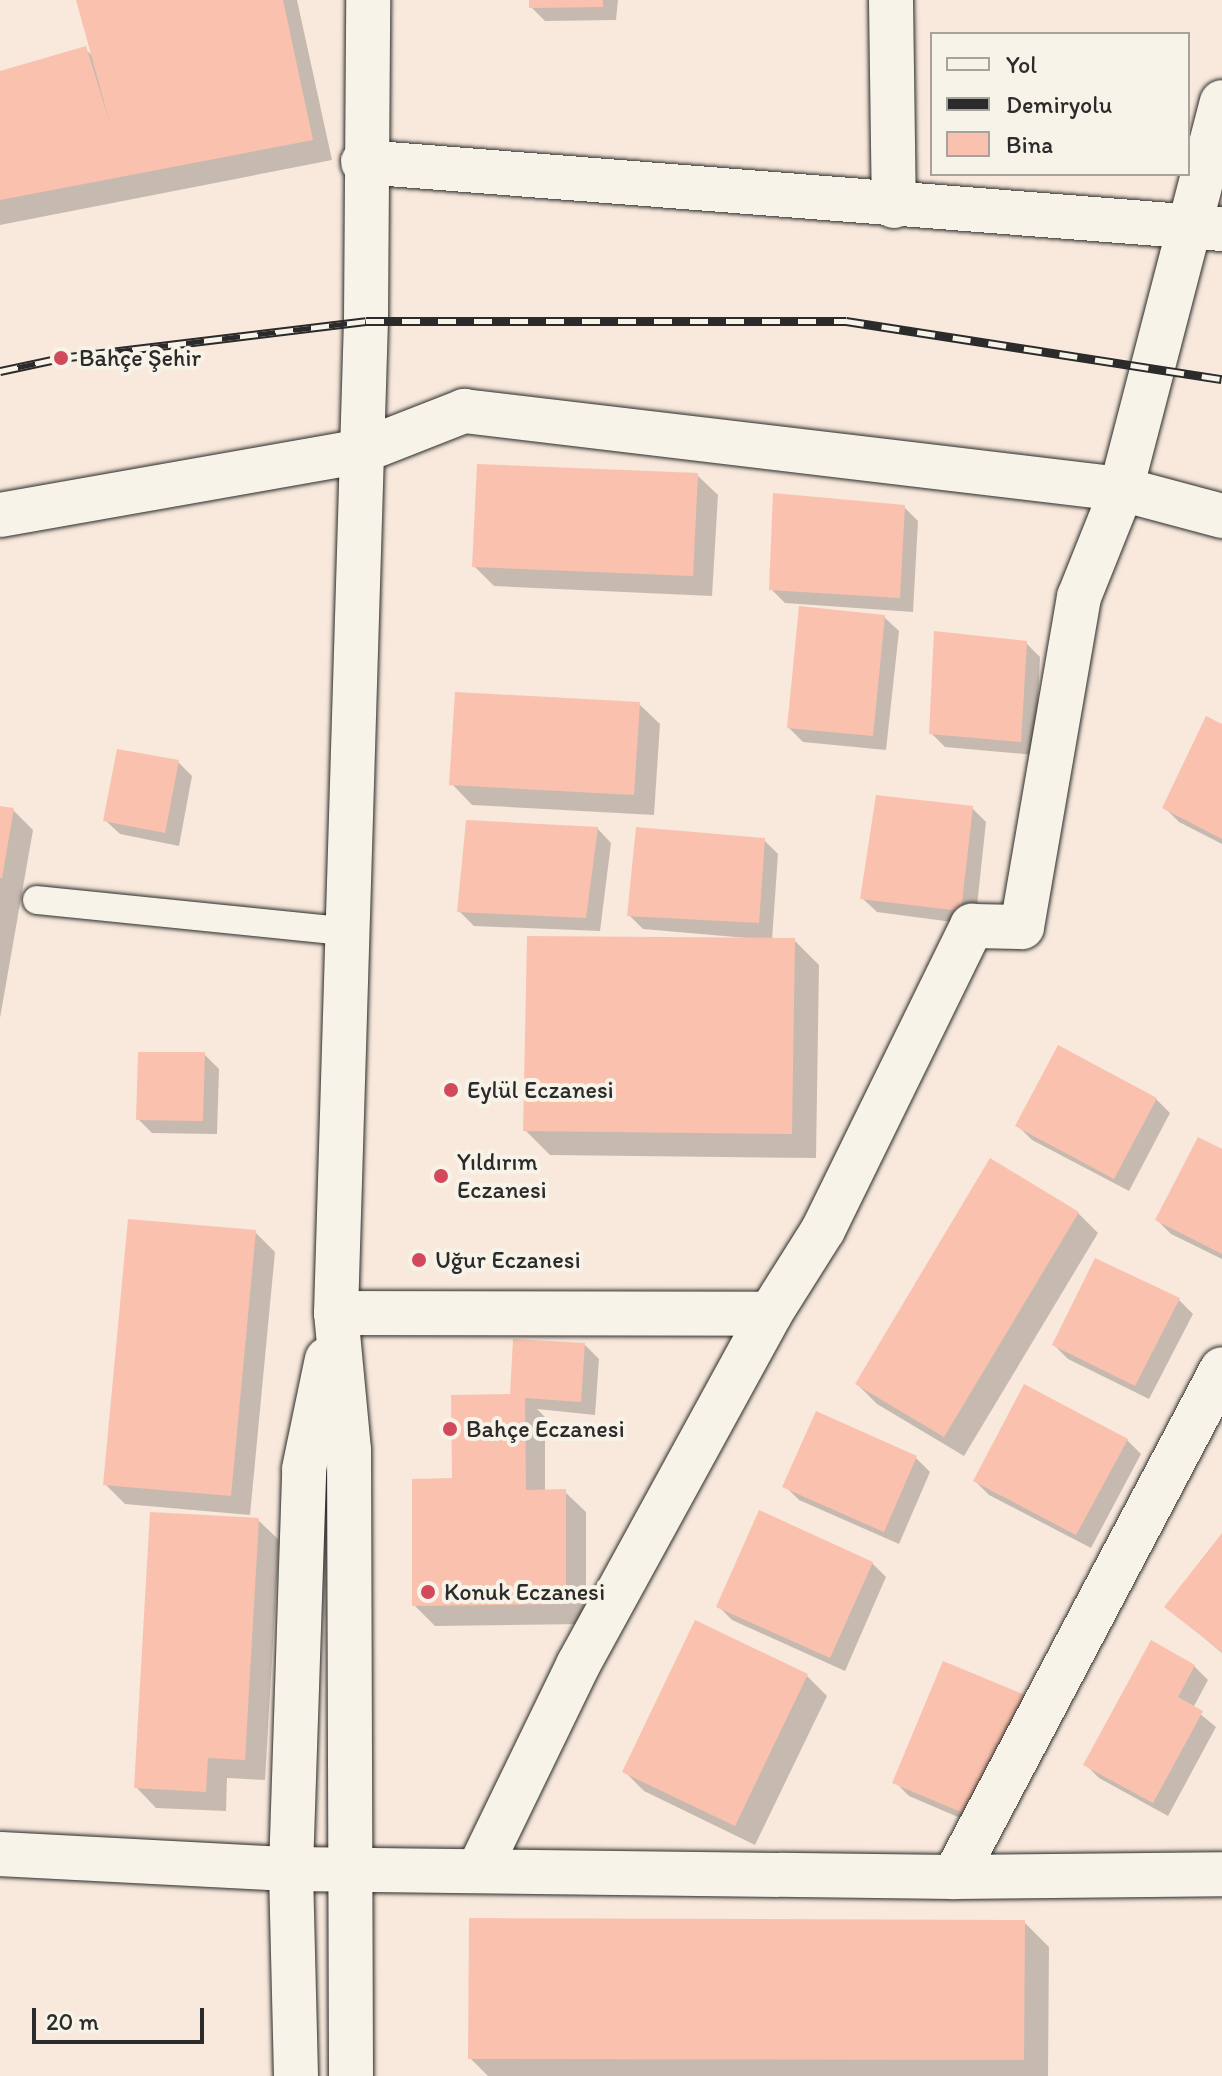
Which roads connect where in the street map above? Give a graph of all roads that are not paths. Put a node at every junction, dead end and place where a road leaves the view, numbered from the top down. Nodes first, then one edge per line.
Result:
1 (368, 0) edge
2 (891, 0) edge
3 (1222, 102) edge
4 (363, 162) junction
5 (894, 206) junction
6 (1207, 226) edge
7 (362, 451) junction
8 (1121, 489) junction
9 (0, 515) edge
10 (1222, 516) edge
11 (37, 900) dead end
12 (344, 931) junction
13 (336, 1313) junction
14 (770, 1314) junction
15 (1222, 1369) edge
16 (0, 1854) edge
17 (291, 1869) junction
18 (350, 1869) junction
19 (479, 1869) junction
20 (1222, 1874) edge
21 (954, 1877) junction
22 (296, 2076) edge
23 (351, 2076) edge

1 - 4 street
2 - 5 street
3 - 6 street
4 - 5 street
4 - 7 street
5 - 6 street
6 - 8 street
7 - 8 street
7 - 9 street
7 - 12 street
8 - 10 street
8 - 14 street
11 - 12 lane
12 - 13 street
13 - 14 street
13 - 17 street
13 - 18 street
14 - 19 street
15 - 21 street
16 - 17 street
17 - 18 street
17 - 22 street
18 - 19 street
18 - 23 street
19 - 21 street
20 - 21 street

